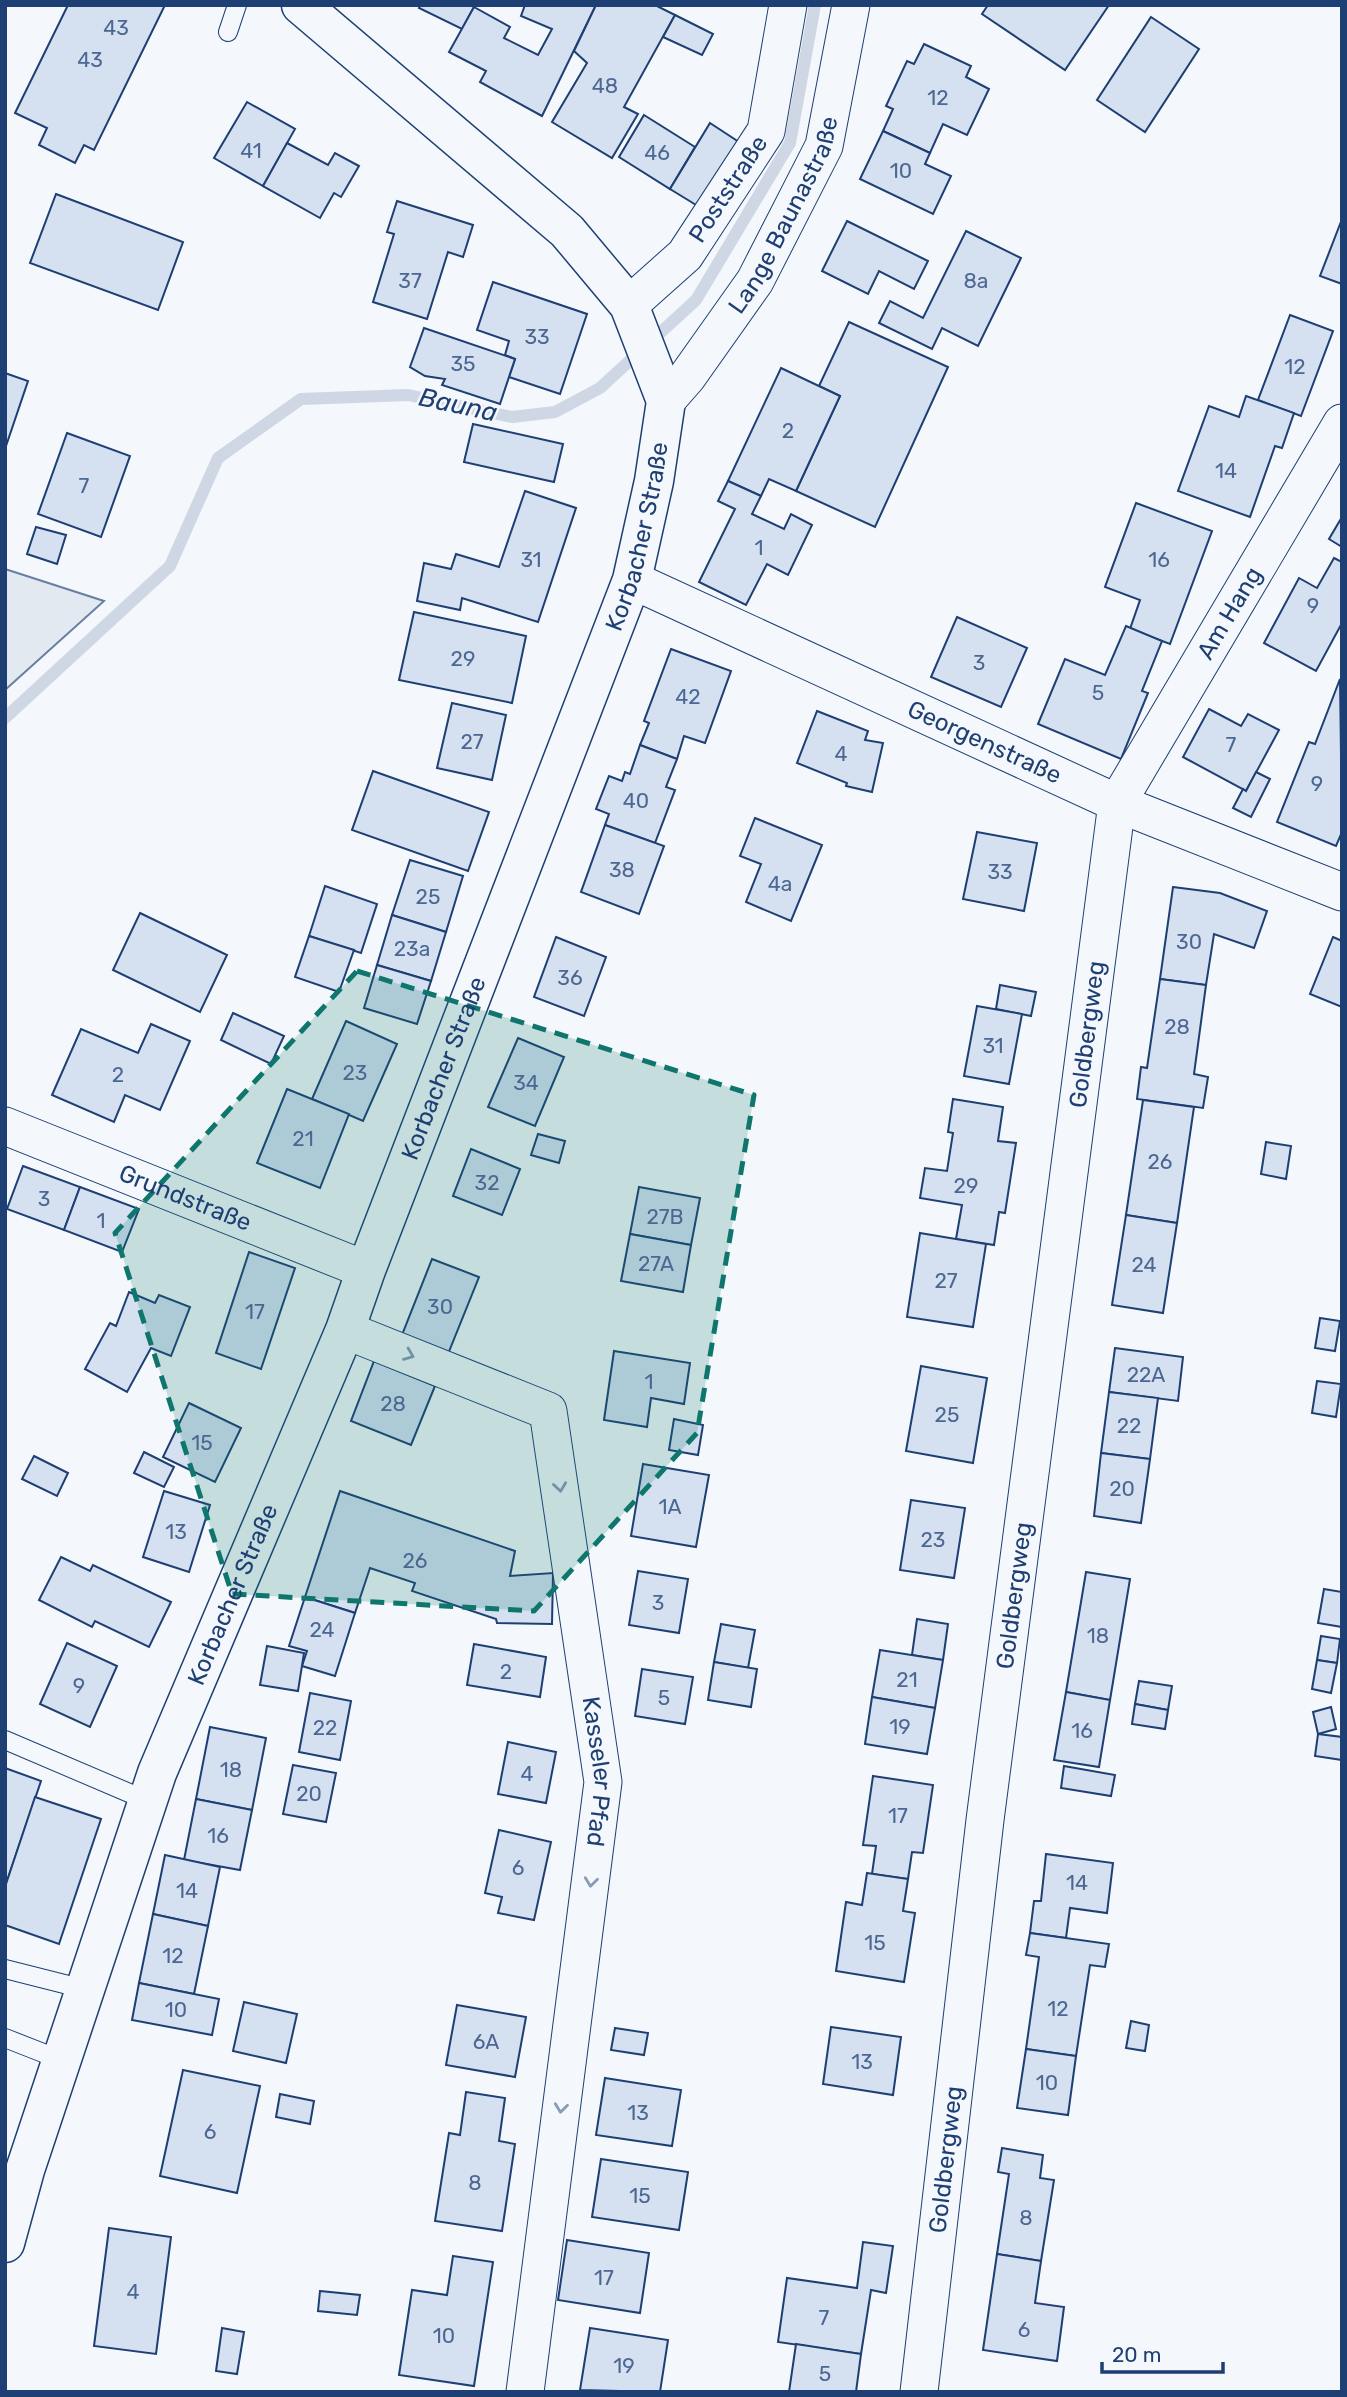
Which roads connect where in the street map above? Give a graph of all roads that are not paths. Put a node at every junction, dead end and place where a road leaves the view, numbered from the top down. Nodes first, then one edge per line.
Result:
1 (237, 5) edge
2 (300, 5) edge
3 (788, 5) edge
4 (851, 5) edge
5 (228, 32) dead end
6 (629, 304) junction
7 (666, 401) junction
8 (1342, 423) edge
9 (632, 580) junction
10 (1117, 803) junction
11 (1342, 892) edge
12 (5, 1126) edge
13 (366, 1270) junction
14 (345, 1330) junction
15 (5, 1740) edge
16 (148, 1801) junction
17 (5, 1969) edge
18 (85, 1989) junction
19 (5, 2038) edge
20 (61, 2060) junction
21 (5, 2243) edge
22 (525, 2392) edge
23 (919, 2392) edge

1 - 5 lane
2 - 6 street, Korbacher Straße
3 - 6 street, Poststraße
4 - 7 street, Lange Baunastraße
6 - 7 street, Korbacher Straße
7 - 9 street, Korbacher Straße
8 - 10 street, Am Hang
9 - 10 street, Georgenstraße
9 - 13 street, Korbacher Straße
10 - 11 street, Georgenstraße
10 - 23 street, Goldbergweg
12 - 13 street, Grundstraße
13 - 14 street, Korbacher Straße
14 - 16 street, Korbacher Straße
14 -> 22 street, Kasseler Pfad
15 - 16 lane
16 - 18 street, Korbacher Straße
17 - 18 lane
18 - 20 street, Korbacher Straße
19 - 20 lane
20 - 21 street, Korbacher Straße

